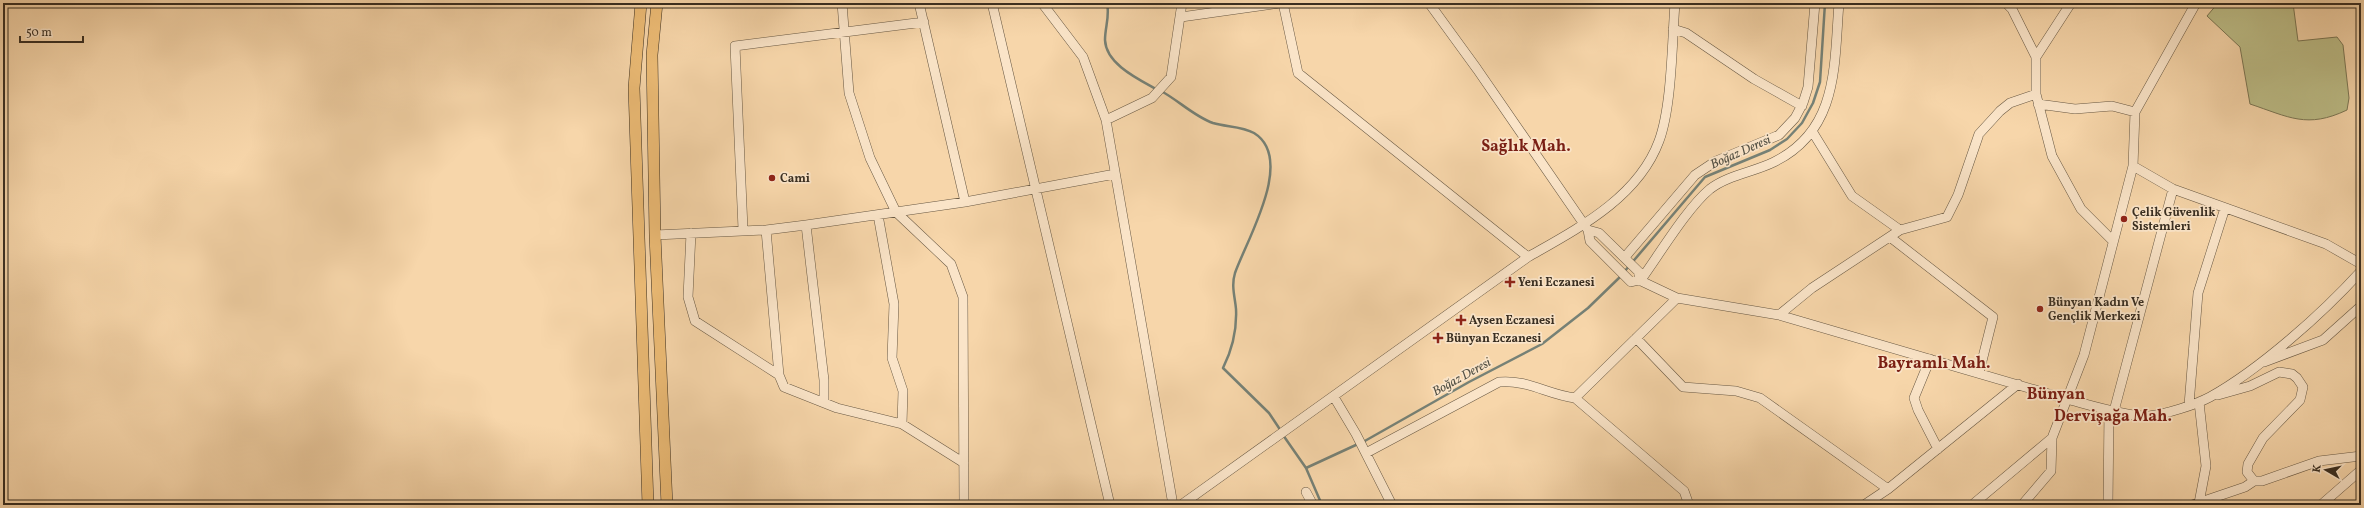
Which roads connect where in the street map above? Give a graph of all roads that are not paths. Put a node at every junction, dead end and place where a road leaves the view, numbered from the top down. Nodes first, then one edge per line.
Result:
1 (641, 3) edge
2 (657, 3) edge
3 (842, 3) edge
4 (919, 3) edge
5 (992, 3) edge
6 (1042, 3) edge
7 (1182, 3) edge
8 (1281, 3) edge
9 (1428, 3) edge
10 (1675, 3) edge
11 (1815, 3) edge
12 (1839, 3) edge
13 (2006, 3) edge
14 (2071, 3) edge
15 (2195, 5) edge
16 (1181, 17) junction
17 (924, 22) junction
18 (1673, 29) junction
19 (843, 33) junction
20 (2036, 57) junction
21 (2036, 94) junction
22 (2038, 104) junction
23 (1802, 106) junction
24 (2135, 112) junction
25 (1106, 120) junction
26 (1812, 131) junction
27 (2133, 166) junction
28 (1115, 174) junction
29 (1038, 189) junction
30 (2173, 189) junction
31 (964, 202) junction
32 (2225, 208) junction
33 (896, 212) junction
34 (878, 214) junction
35 (806, 225) junction
36 (1586, 228) junction
37 (743, 229) junction
38 (766, 230) junction
39 (1900, 230) junction
40 (691, 233) junction
41 (655, 235) junction
42 (1890, 237) junction
43 (2114, 241) junction
44 (1528, 257) junction
45 (1626, 259) junction
46 (2361, 264) edge
47 (2361, 271) edge
48 (1637, 279) junction
49 (1678, 298) junction
50 (2361, 306) edge
51 (1778, 315) junction
52 (1636, 338) junction
53 (1930, 359) junction
54 (2257, 365) junction
55 (1979, 373) junction
56 (779, 375) junction
57 (2018, 384) junction
58 (2211, 396) junction
59 (1334, 397) junction
60 (1576, 398) junction
61 (2066, 399) junction
62 (824, 402) junction
63 (2199, 402) junction
64 (2189, 405) junction
65 (2111, 411) junction
66 (902, 424) junction
67 (2052, 438) junction
68 (1938, 449) junction
69 (1365, 452) junction
70 (2361, 456) edge
71 (964, 463) junction
72 (2361, 470) edge
73 (2254, 481) junction
74 (1888, 489) junction
75 (1306, 492) dead end
76 (2195, 504) edge
77 (283, 505) edge
78 (291, 505) edge
79 (648, 505) edge
80 (667, 505) edge
81 (964, 505) edge
82 (1110, 505) edge
83 (1173, 505) edge
84 (1181, 505) edge
85 (1313, 505) edge
86 (1392, 505) edge
87 (1689, 505) edge
88 (1864, 505) edge
89 (1972, 505) edge
90 (2022, 505) edge
91 (2108, 505) edge
92 (2321, 505) edge

1 - 79 main road
2 - 41 main road
3 - 19 street
4 - 17 street
5 - 29 street
6 - 25 street
7 - 16 street
8 - 16 street
8 - 44 street
9 - 36 street
10 - 18 street
11 - 23 street
12 - 26 street
13 - 20 street
14 - 20 street
15 - 24 street
16 - 25 street
17 - 19 street
17 - 31 street
18 - 23 street
18 - 36 street
19 - 33 street
19 - 37 street
20 - 21 street
21 - 22 street
21 - 39 street
22 - 24 street
22 - 43 street
23 - 45 street
24 - 27 street
25 - 28 street
26 - 39 street
26 - 48 street
27 - 30 street
27 - 43 street
28 - 29 street
28 - 83 street
29 - 31 street
29 - 82 street
30 - 32 street
30 - 65 street
31 - 33 street
32 - 46 street
32 - 64 street
33 - 34 street
33 - 71 street
34 - 35 street
34 - 66 street
35 - 38 street
35 - 62 street
36 - 44 street
36 - 45 street
36 - 48 street
37 - 38 street
37 - 40 street
38 - 56 street
39 - 42 street
40 - 41 street
40 - 56 street
41 - 80 main road
42 - 51 street
42 - 55 street
43 - 61 street
44 - 59 street
45 - 48 street
47 - 54 street
48 - 49 street
49 - 51 street
49 - 52 street
50 - 54 street
51 - 53 street
52 - 60 street
52 - 74 street
53 - 55 street
53 - 68 street
54 - 58 street
55 - 57 street
56 - 62 street
57 - 61 street
57 - 68 street
58 - 63 street
58 - 73 street
59 - 69 street
59 - 84 street
60 - 69 street
60 - 87 street
61 - 65 street
61 - 67 street
62 - 66 street
63 - 64 street
63 - 76 street
64 - 65 street
65 - 91 street
66 - 71 street
67 - 89 street
67 - 90 street
68 - 74 street
69 - 86 street
70 - 73 street
71 - 81 street
72 - 92 street
73 - 76 street
74 - 88 street
75 - 85 street
77 - 78 street

